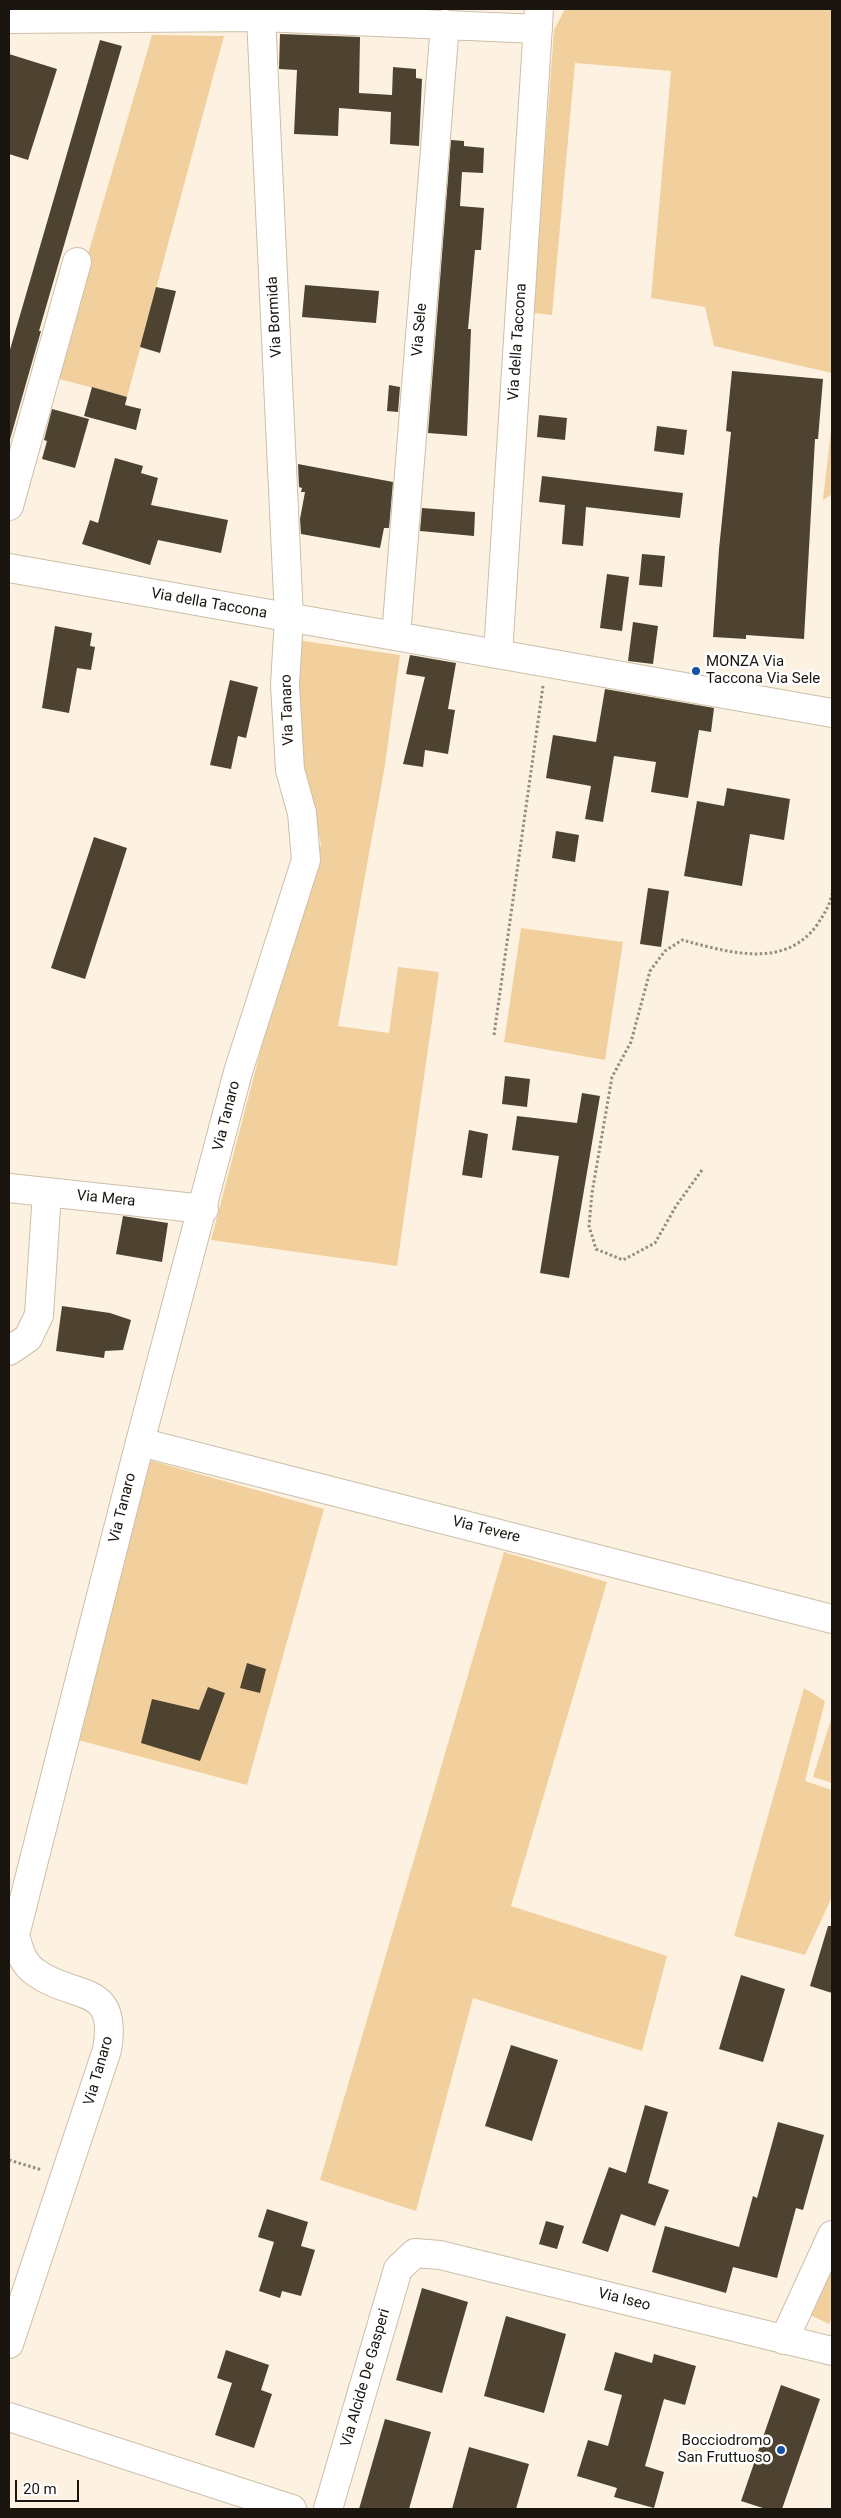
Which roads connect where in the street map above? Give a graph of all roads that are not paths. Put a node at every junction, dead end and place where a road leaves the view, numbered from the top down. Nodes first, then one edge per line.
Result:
1 (261, 17) junction
2 (9, 19) edge
3 (538, 19) edge
4 (445, 24) junction
5 (77, 262) dead end
6 (9, 506) edge
7 (9, 568) edge
8 (289, 618) junction
9 (396, 636) junction
10 (498, 654) junction
11 (832, 713) edge
12 (9, 1188) edge
13 (47, 1192) junction
14 (204, 1209) junction
15 (9, 1351) edge
16 (140, 1442) junction
17 (832, 1620) edge
18 (832, 2235) edge
19 (415, 2253) joint
20 (784, 2340) junction
21 (9, 2344) edge
22 (832, 2351) edge
23 (9, 2417) edge
24 (292, 2509) edge
25 (328, 2509) edge

1 - 2 street
1 - 4 street
1 - 8 street, Via Bormida
3 - 4 street
3 - 10 street, Via della Taccona
4 - 9 street, Via Sele
5 - 6 street
7 - 8 street, Via della Taccona
8 - 9 street, Via della Taccona
8 - 14 street, Via Tanaro
9 - 10 street, Via della Taccona
10 - 11 street, Via della Taccona
12 - 13 street, Via Mera
13 - 14 street, Via Mera
13 - 15 street
14 - 16 street, Via Tanaro
16 - 17 street, Via Tevere
16 - 21 street, Via Tanaro
18 - 20 street
19 - 20 street, Via Iseo
19 - 25 street, Via Alcide De Gasperi
20 - 22 street, Via Iseo
23 - 24 street

